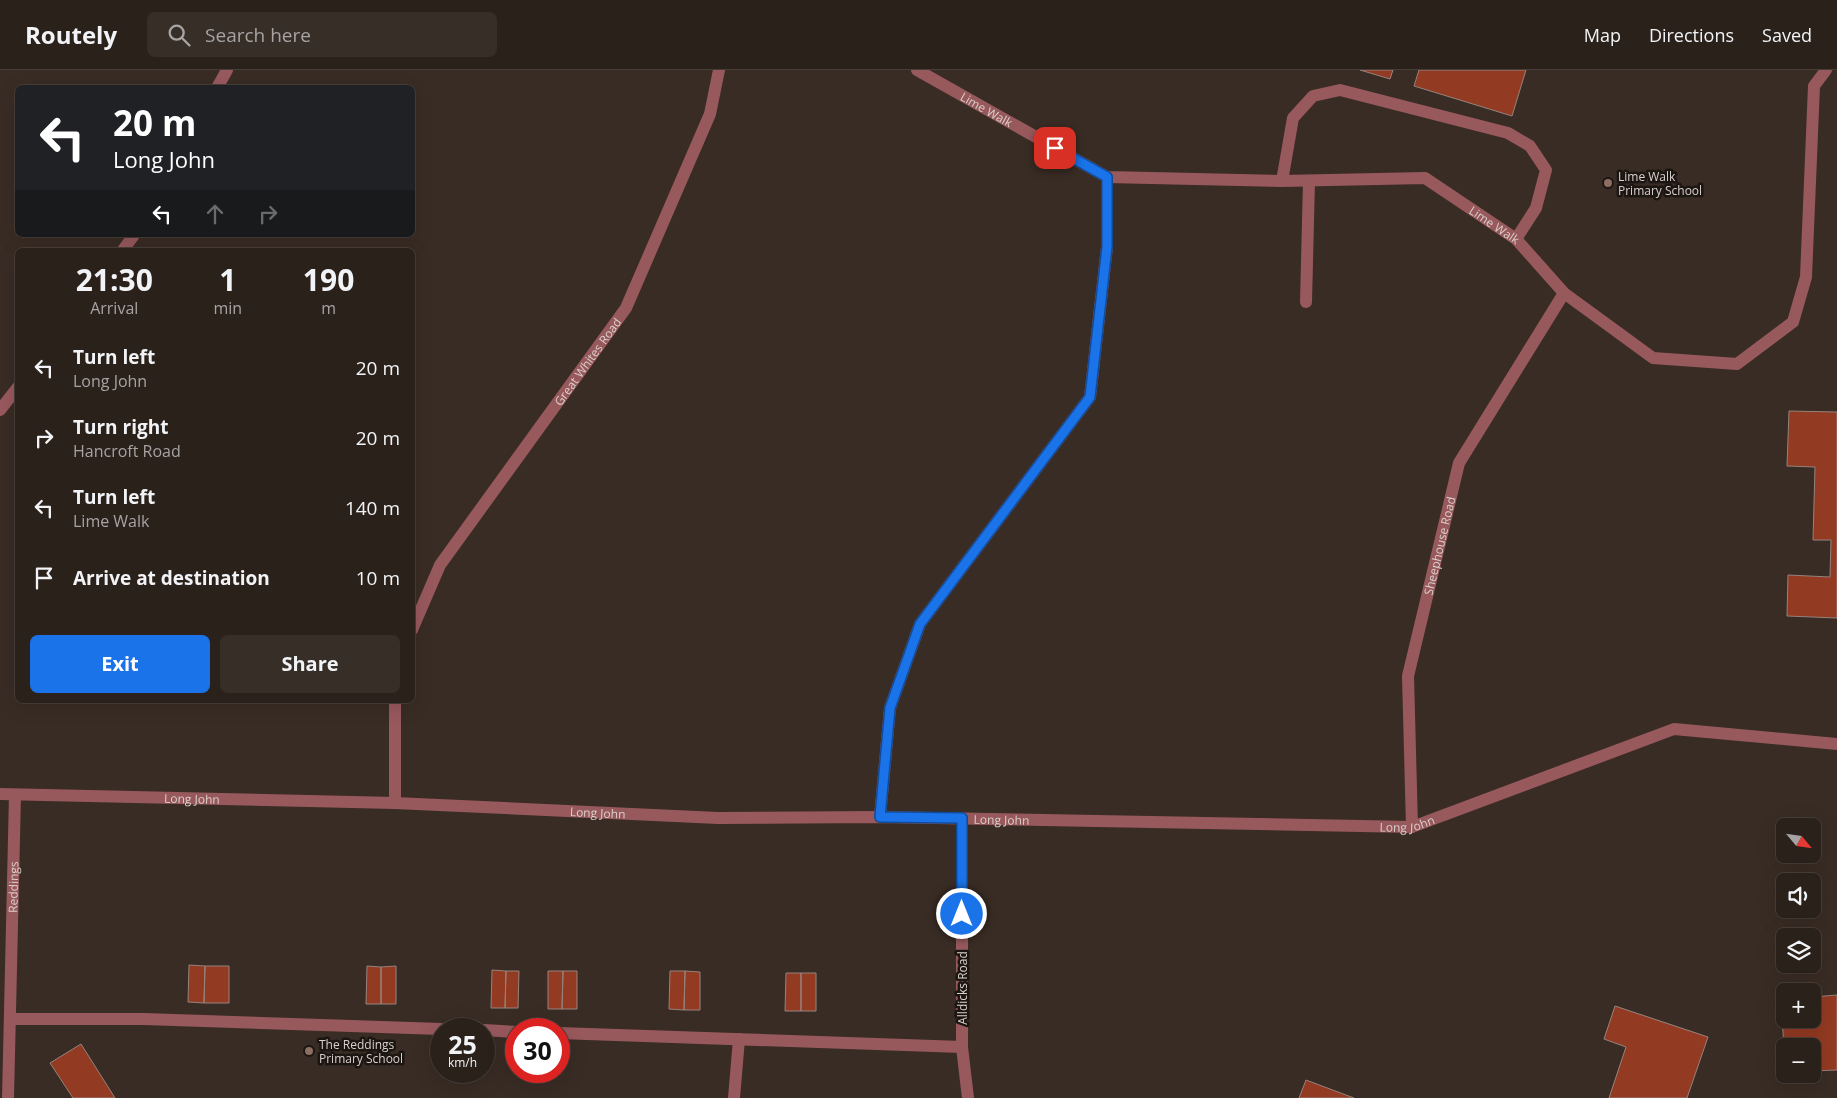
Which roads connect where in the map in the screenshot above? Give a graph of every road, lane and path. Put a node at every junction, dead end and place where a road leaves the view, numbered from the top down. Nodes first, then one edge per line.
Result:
1 (227, 70) edge
2 (719, 70) edge
3 (917, 70) edge
4 (1826, 70) edge
5 (220, 85) edge
6 (1107, 177) junction
7 (1309, 180) junction
8 (1282, 181) junction
9 (133, 237) edge
10 (1516, 239) junction
11 (124, 248) edge
12 (1564, 292) junction
13 (1306, 302) dead end
14 (15, 391) edge
15 (0, 410) edge
16 (415, 623) edge
17 (395, 703) edge
18 (1837, 744) edge
19 (0, 794) edge
20 (14, 795) junction
21 (395, 803) junction
22 (880, 817) junction
23 (962, 818) junction
24 (1412, 827) junction
25 (5, 1002) edge
26 (11, 1019) junction
27 (430, 1029) edge
28 (570, 1033) edge
29 (739, 1039) junction
30 (962, 1047) junction
31 (8, 1098) edge
32 (734, 1098) edge
33 (968, 1098) edge

1 - 5 street
2 - 16 street, Great Whites Road
3 - 6 street, Lime Walk
4 - 12 street, Lime Walk
6 - 8 street, Lime Walk
6 - 22 street
7 - 8 street, Lime Walk
7 - 10 street, Lime Walk
7 - 13 street
8 - 10 street
9 - 11 street
10 - 12 street, Lime Walk
12 - 24 street, Sheephouse Road
14 - 15 street
17 - 21 street
18 - 24 street, Long John
19 - 20 street, Long John
20 - 21 street, Long John
20 - 25 street, Reddings
21 - 22 street, Long John
22 - 23 street, Long John
23 - 24 street, Long John
23 - 30 street, Alldicks Road
25 - 26 street, Reddings
26 - 27 street
26 - 31 street, Reddings
28 - 29 street
29 - 30 street
29 - 32 street
30 - 33 street, Alldicks Road

